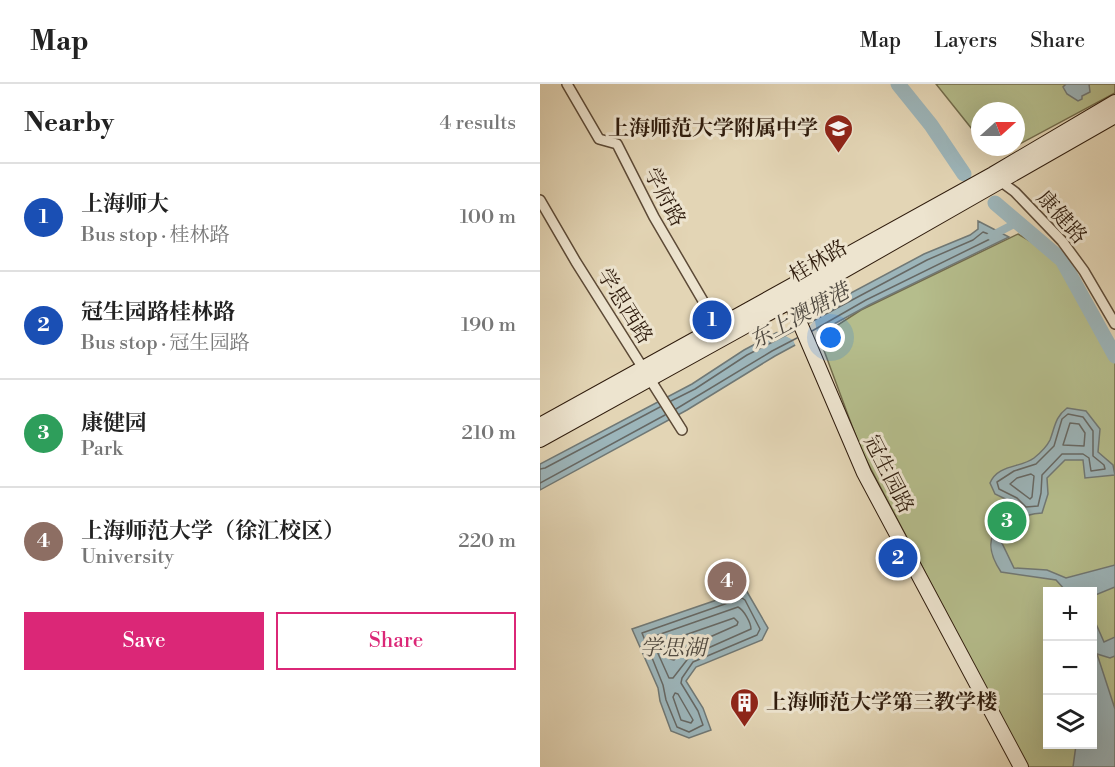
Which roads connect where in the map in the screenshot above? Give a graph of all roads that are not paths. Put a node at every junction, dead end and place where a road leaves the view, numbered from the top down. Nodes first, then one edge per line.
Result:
1 (567, 84) edge
2 (1115, 102) edge
3 (1115, 116) edge
4 (996, 178) junction
5 (540, 200) edge
6 (788, 295) junction
7 (706, 306) dead end
8 (1115, 324) edge
9 (646, 373) junction
10 (540, 425) edge
11 (680, 427) dead end
12 (540, 440) edge
13 (1021, 767) edge

1 - 7 street, 学府路
2 - 4 main road, 桂林路
3 - 4 main road, 桂林路
4 - 6 main road, 桂林路
4 - 8 street, 康健路
5 - 9 street, 学思西路
6 - 9 main road, 桂林路
6 - 13 main road, 冠生园路
9 - 10 main road, 桂林路
9 - 11 street, 学思西路
9 - 12 main road, 桂林路

